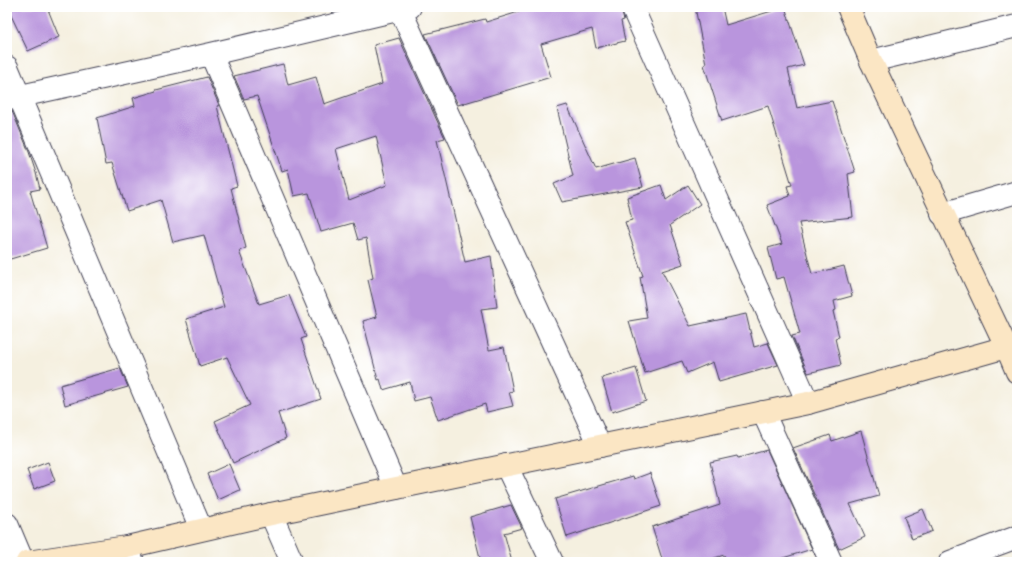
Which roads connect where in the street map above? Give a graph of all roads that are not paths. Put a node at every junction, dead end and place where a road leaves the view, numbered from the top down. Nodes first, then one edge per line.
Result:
1 (632, 7) edge
2 (848, 7) edge
3 (403, 8) edge
4 (1017, 26) edge
5 (211, 54) junction
6 (871, 61) junction
7 (7, 67) edge
8 (14, 98) edge
9 (1017, 192) edge
10 (942, 214) junction
11 (1012, 345) edge
12 (1017, 372) edge
13 (808, 403) junction
14 (763, 412) junction
15 (600, 446) junction
16 (506, 465) junction
17 (396, 488) junction
18 (271, 514) junction
19 (7, 524) edge
20 (201, 529) junction
21 (1017, 537) edge
22 (130, 554) edge
23 (23, 562) edge
24 (27, 562) edge
25 (292, 562) edge
26 (552, 562) edge
27 (831, 562) edge
28 (950, 562) edge

1 - 13 street
2 - 6 street
3 - 5 street
3 - 15 street
4 - 6 street
5 - 8 street
5 - 17 street
6 - 10 street
7 - 8 street
8 - 20 street
9 - 10 street
10 - 11 street
11 - 12 street
11 - 13 street
13 - 14 street
14 - 15 street
14 - 27 street
15 - 16 street
16 - 17 street
16 - 26 street
17 - 18 street
18 - 20 street
18 - 25 street
19 - 23 street
20 - 22 street
21 - 28 street
22 - 24 street

